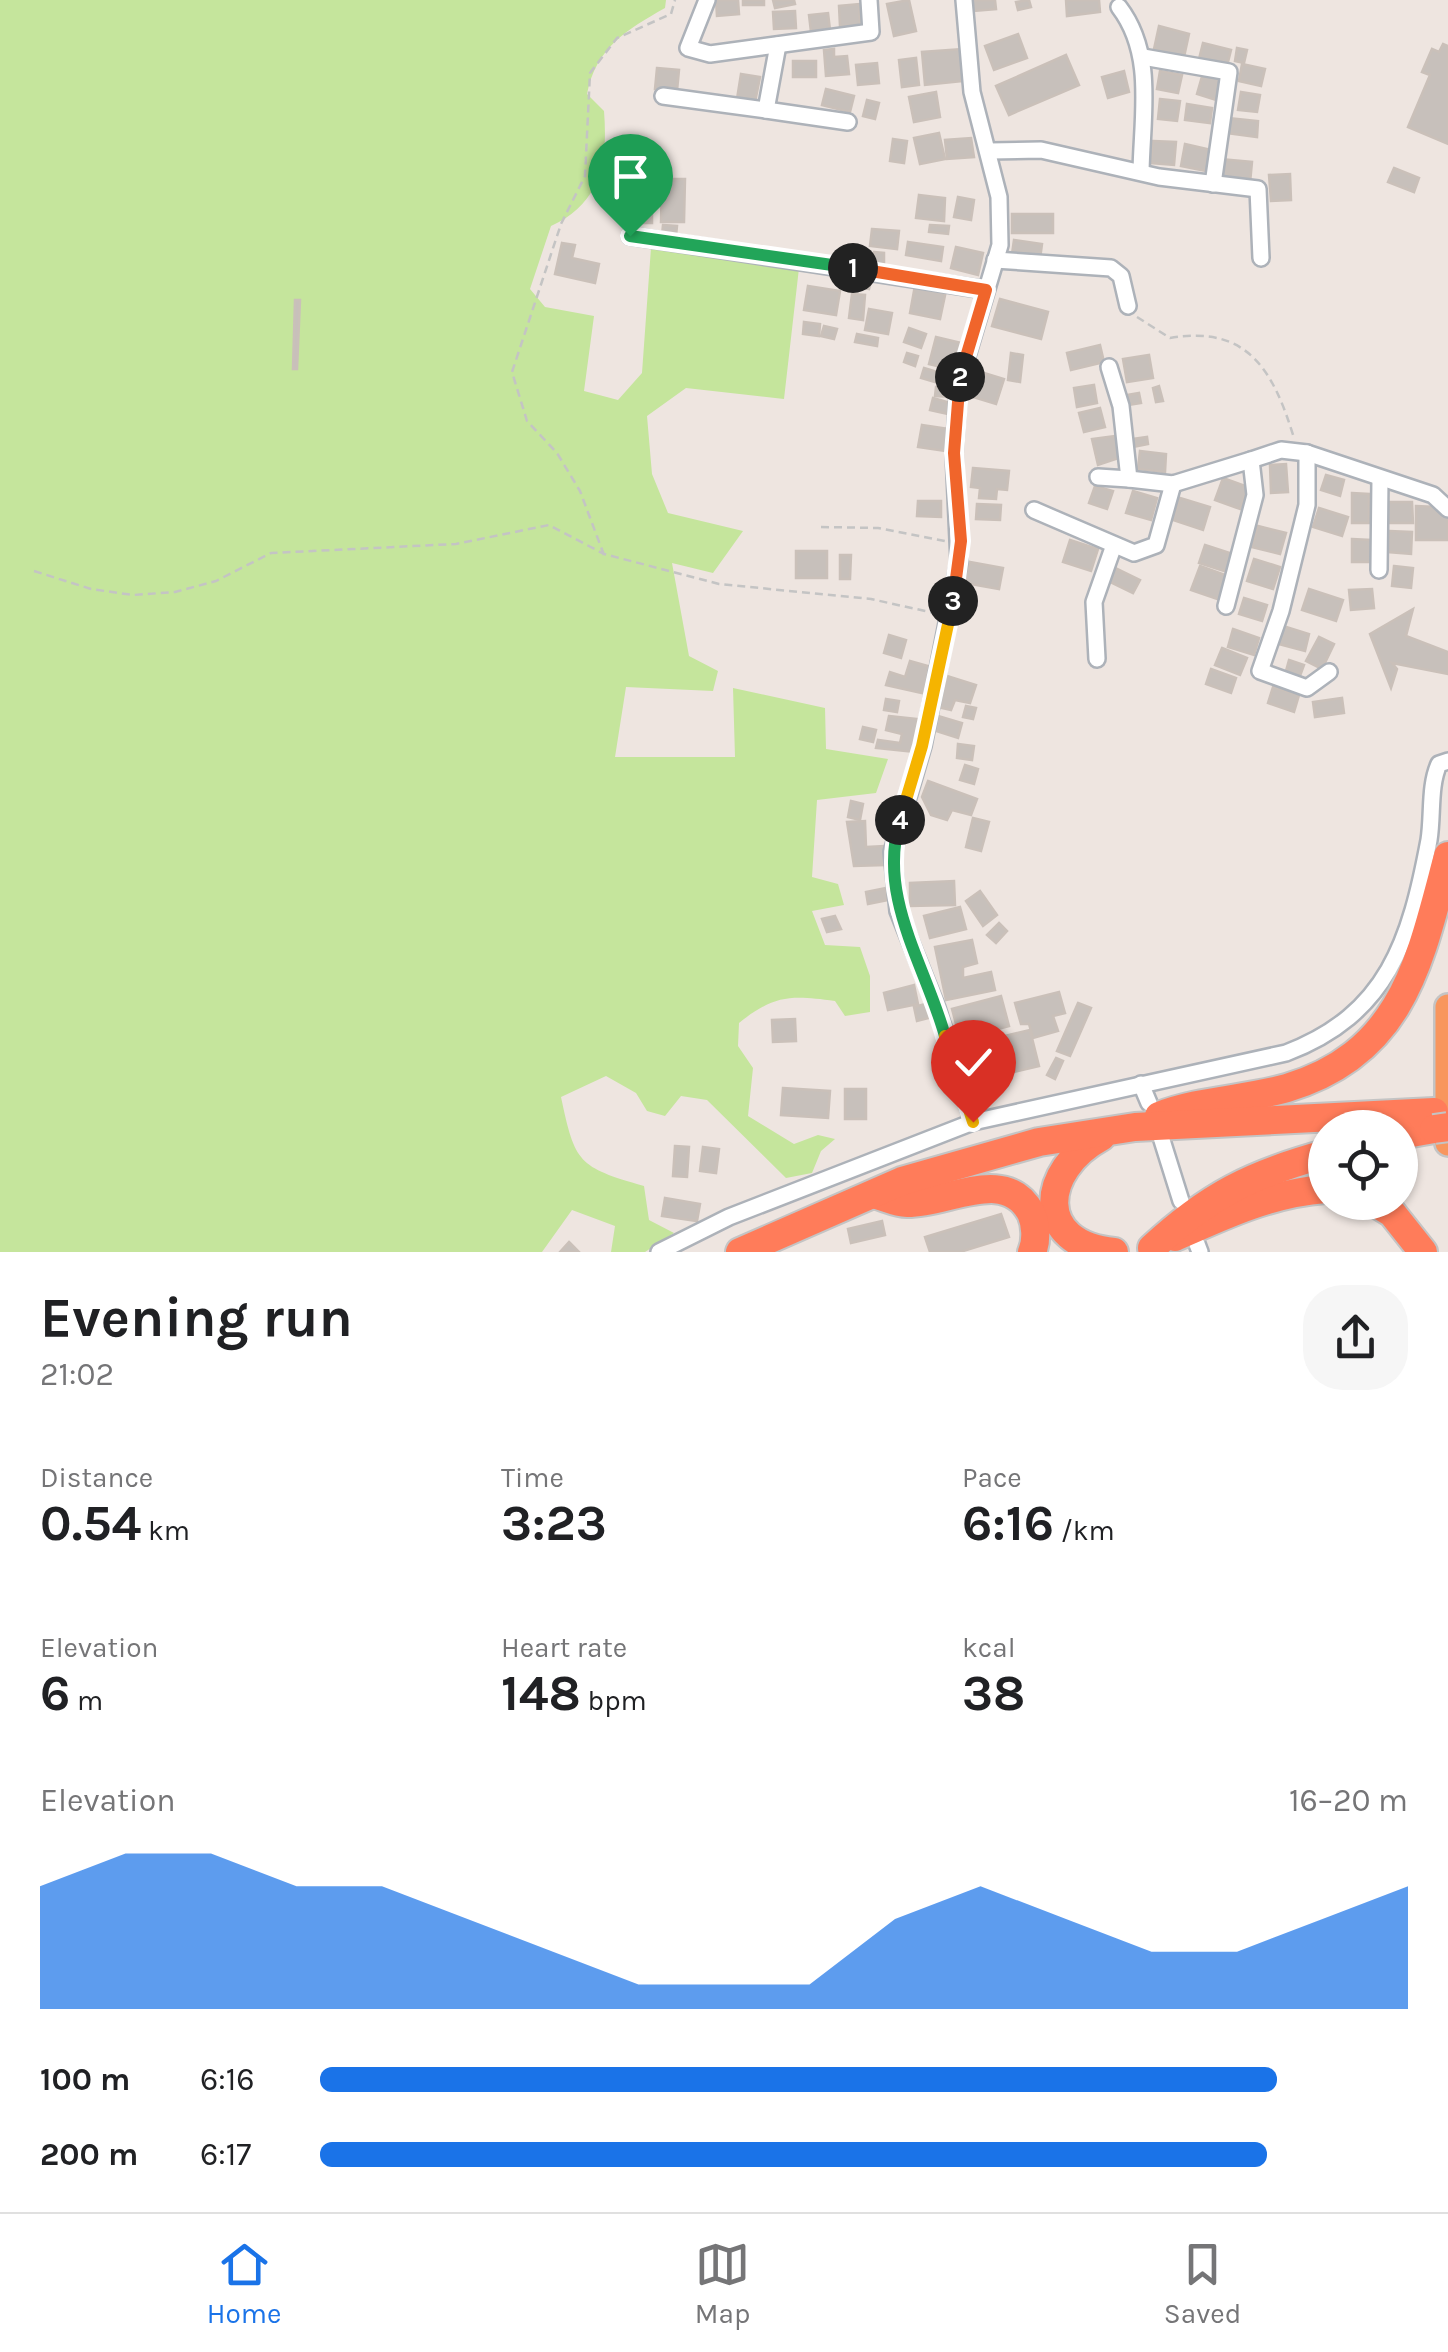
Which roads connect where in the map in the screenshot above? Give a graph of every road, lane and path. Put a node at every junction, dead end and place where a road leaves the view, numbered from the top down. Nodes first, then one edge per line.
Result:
1 (676, 0) edge
2 (707, 0) edge
3 (869, 0) edge
4 (964, 0) edge
5 (1118, 7) dead end
6 (778, 46) junction
7 (1143, 56) junction
8 (663, 96) dead end
9 (766, 110) junction
10 (848, 122) dead end
11 (990, 151) junction
12 (1141, 172) junction
13 (1213, 184) junction
14 (630, 236) dead end
15 (1261, 258) dead end
16 (995, 260) junction
17 (986, 290) junction
18 (1128, 306) joint
19 (1108, 367) dead end
20 (1300, 451) junction
21 (1250, 460) junction
22 (1098, 477) dead end
23 (1129, 479) junction
24 (1380, 479) junction
25 (1172, 484) junction
26 (1448, 509) edge
27 (1034, 510) dead end
28 (821, 527) dead end
29 (961, 541) junction
30 (1114, 545) junction
31 (604, 555) junction
32 (1379, 570) dead end
33 (34, 571) dead end
34 (1226, 606) dead end
35 (950, 616) junction
36 (1097, 659) dead end
37 (1330, 672) dead end
38 (1448, 761) edge
39 (1448, 856) edge
40 (1448, 1007) edge
41 (1141, 1084) junction
42 (973, 1122) junction
43 (1442, 1124) edge
44 (1139, 1125) junction
45 (1308, 1160) edge
46 (1308, 1191) edge
47 (877, 1194) junction
48 (1181, 1202) dead end
49 (1398, 1220) edge
50 (1147, 1250) edge
51 (659, 1252) edge
52 (740, 1252) edge
53 (1032, 1252) edge
54 (1114, 1252) edge
55 (1423, 1252) edge

1 - 31 path
2 - 6 street
3 - 6 street
4 - 11 street
5 - 7 street
6 - 9 street
7 - 12 street
7 - 13 street
8 - 9 street
9 - 10 street
11 - 12 street
11 - 16 street
12 - 13 street
13 - 15 street
14 - 17 street
16 - 17 street
16 - 18 street
17 - 29 street
18 - 20 path
19 - 23 street
20 - 21 street
20 - 24 street
20 - 37 street
21 - 25 street
21 - 34 street
22 - 23 street
23 - 25 street
24 - 26 street
24 - 32 street
25 - 30 street
27 - 30 street
28 - 29 path
29 - 35 street
30 - 36 street
31 - 33 path
31 - 35 path
35 - 42 street
38 - 41 street
39 - 44 highway
40 - 43 highway
41 - 42 street
41 - 44 street
42 - 51 street
43 - 44 highway
44 - 47 highway
44 - 48 street
44 - 54 highway
45 - 50 highway
46 - 50 highway
47 - 52 highway
47 - 53 highway
49 - 55 highway

